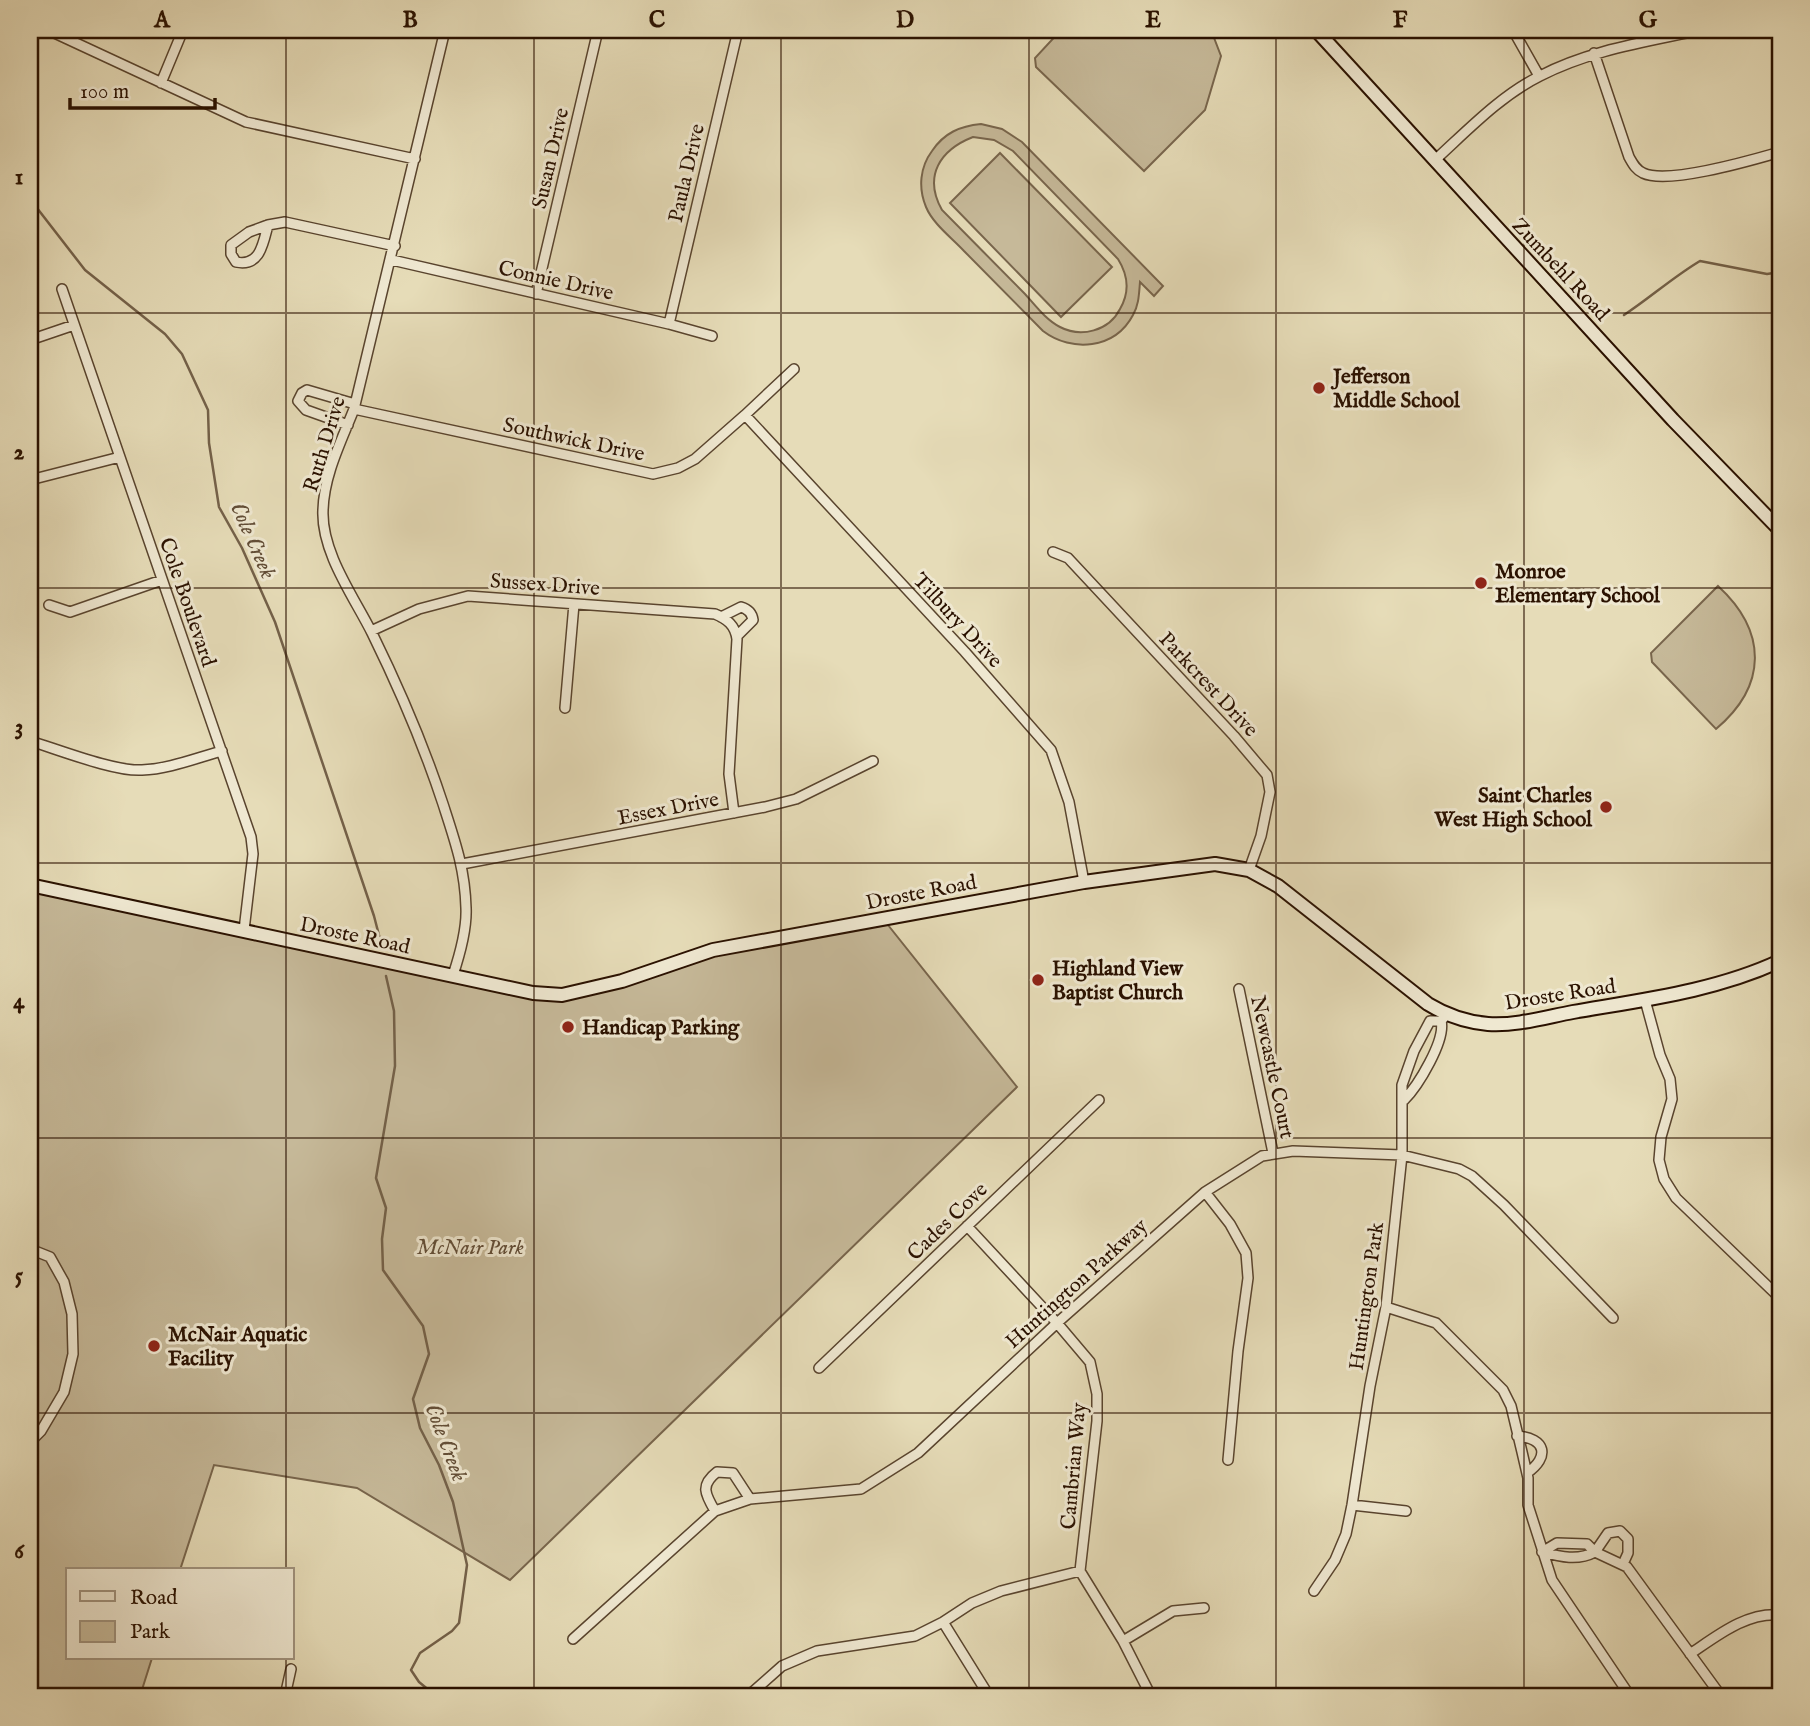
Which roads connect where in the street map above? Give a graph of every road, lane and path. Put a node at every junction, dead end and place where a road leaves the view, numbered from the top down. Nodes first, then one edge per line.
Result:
1 (32, 30) edge
2 (48, 30) edge
3 (183, 30) edge
4 (445, 30) edge
5 (598, 30) edge
6 (738, 30) edge
7 (1317, 30) edge
8 (1513, 30) edge
9 (1701, 30) edge
10 (30, 40) edge
11 (1594, 53) junction
12 (1539, 76) junction
13 (161, 83) junction
14 (1780, 152) edge
15 (415, 159) junction
16 (1435, 160) junction
17 (268, 225) junction
18 (395, 246) junction
19 (392, 260) junction
20 (62, 289) dead end
21 (536, 293) junction
22 (668, 324) junction
23 (74, 325) junction
24 (712, 336) dead end
25 (30, 340) edge
26 (794, 369) dead end
27 (355, 406) junction
28 (746, 415) junction
29 (348, 425) junction
30 (120, 457) junction
31 (30, 480) edge
32 (1780, 530) edge
33 (1053, 552) dead end
34 (162, 580) junction
35 (574, 604) junction
36 (49, 605) dead end
37 (722, 617) junction
38 (371, 631) junction
39 (737, 636) junction
40 (565, 708) dead end
41 (30, 741) edge
42 (222, 751) junction
43 (873, 761) dead end
44 (734, 813) junction
45 (462, 864) junction
46 (1249, 870) junction
47 (1084, 881) junction
48 (30, 885) edge
49 (244, 930) junction
50 (1780, 961) edge
51 (453, 975) junction
52 (1239, 989) dead end
53 (1645, 1000) junction
54 (1443, 1018) junction
55 (1099, 1100) dead end
56 (1404, 1100) junction
57 (1273, 1153) junction
58 (1402, 1155) junction
59 (1205, 1192) junction
60 (967, 1226) junction
61 (30, 1249) edge
62 (1780, 1298) edge
63 (1386, 1307) junction
64 (1613, 1318) dead end
65 (1057, 1323) junction
66 (819, 1368) dead end
67 (1517, 1436) junction
68 (30, 1442) edge
69 (1228, 1460) dead end
70 (1527, 1474) junction
71 (750, 1499) junction
72 (1352, 1505) junction
73 (715, 1511) junction
74 (1406, 1511) dead end
75 (1542, 1552) junction
76 (1595, 1552) junction
77 (1623, 1564) junction
78 (1080, 1571) junction
79 (1314, 1591) dead end
80 (1203, 1608) dead end
81 (1780, 1615) edge
82 (943, 1622) junction
83 (573, 1639) dead end
84 (1123, 1641) junction
85 (1690, 1654) junction
86 (291, 1669) dead end
87 (285, 1696) edge
88 (748, 1696) edge
89 (989, 1696) edge
90 (1151, 1696) edge
91 (1630, 1696) edge
92 (1721, 1696) edge

1 - 10 street
2 - 13 street
3 - 13 street
4 - 15 street, Ruth Drive
5 - 21 street, Susan Drive
6 - 22 street, Paula Drive
7 - 16 street, Zumbehl Road
8 - 12 street
9 - 11 street
11 - 12 street
11 - 14 street
12 - 16 street
13 - 15 street
15 - 18 street, Ruth Drive
16 - 32 street, Zumbehl Road
17 - 17 street
17 - 18 street
18 - 19 street, Ruth Drive
19 - 21 street, Connie Drive
19 - 27 street, Ruth Drive
20 - 23 street, Cole Boulevard
21 - 22 street, Connie Drive
22 - 24 street, Connie Drive
23 - 25 street
23 - 30 street, Cole Boulevard
26 - 28 street, Southwick Drive
27 - 28 street, Southwick Drive
27 - 29 street, Ruth Drive
27 - 29 street, Southwick Drive
28 - 47 street, Tilbury Drive
29 - 38 street, Ruth Drive
30 - 31 street
30 - 34 street, Cole Boulevard
33 - 46 street, Parkcrest Drive
34 - 36 street
34 - 42 street, Cole Boulevard
35 - 37 street, Sussex Drive
35 - 38 street, Sussex Drive
35 - 40 street
37 - 39 street
37 - 39 street, Sussex Drive
38 - 45 street, Ruth Drive
39 - 44 street, Sussex Drive
41 - 42 street
42 - 49 street, Cole Boulevard
43 - 44 street, Essex Drive
44 - 45 street, Essex Drive
45 - 51 street, Ruth Drive
46 - 47 street, Droste Road
46 - 54 street, Droste Road
47 - 51 street, Droste Road
48 - 49 street, Droste Road
49 - 51 street, Droste Road
50 - 53 street, Droste Road
52 - 57 street, Newcastle Court
53 - 54 street, Droste Road
53 - 62 street
54 - 56 street
54 - 56 street, Huntington Park
55 - 60 street, Cades Cove
56 - 58 street, Huntington Park
57 - 58 street, Huntington Parkway
57 - 59 street, Huntington Parkway
58 - 63 street, Huntington Park
58 - 64 street, Huntington Parkway
59 - 65 street, Huntington Parkway
59 - 69 street
60 - 65 street, Cambrian Way
60 - 66 street, Cades Cove
61 - 68 street
63 - 67 street
63 - 72 street, Huntington Park
65 - 71 street, Huntington Parkway
65 - 78 street, Cambrian Way
67 - 70 street
67 - 70 street
70 - 75 street
71 - 73 street, Huntington Parkway
71 - 73 street
72 - 74 street
72 - 79 street, Huntington Park
73 - 83 street, Huntington Parkway
75 - 76 street
75 - 76 street
75 - 91 street
76 - 77 street
76 - 77 street
77 - 85 street
78 - 82 street
78 - 84 street
80 - 84 street
81 - 85 street
82 - 88 street
82 - 89 street
84 - 90 street
85 - 92 street
86 - 87 street

